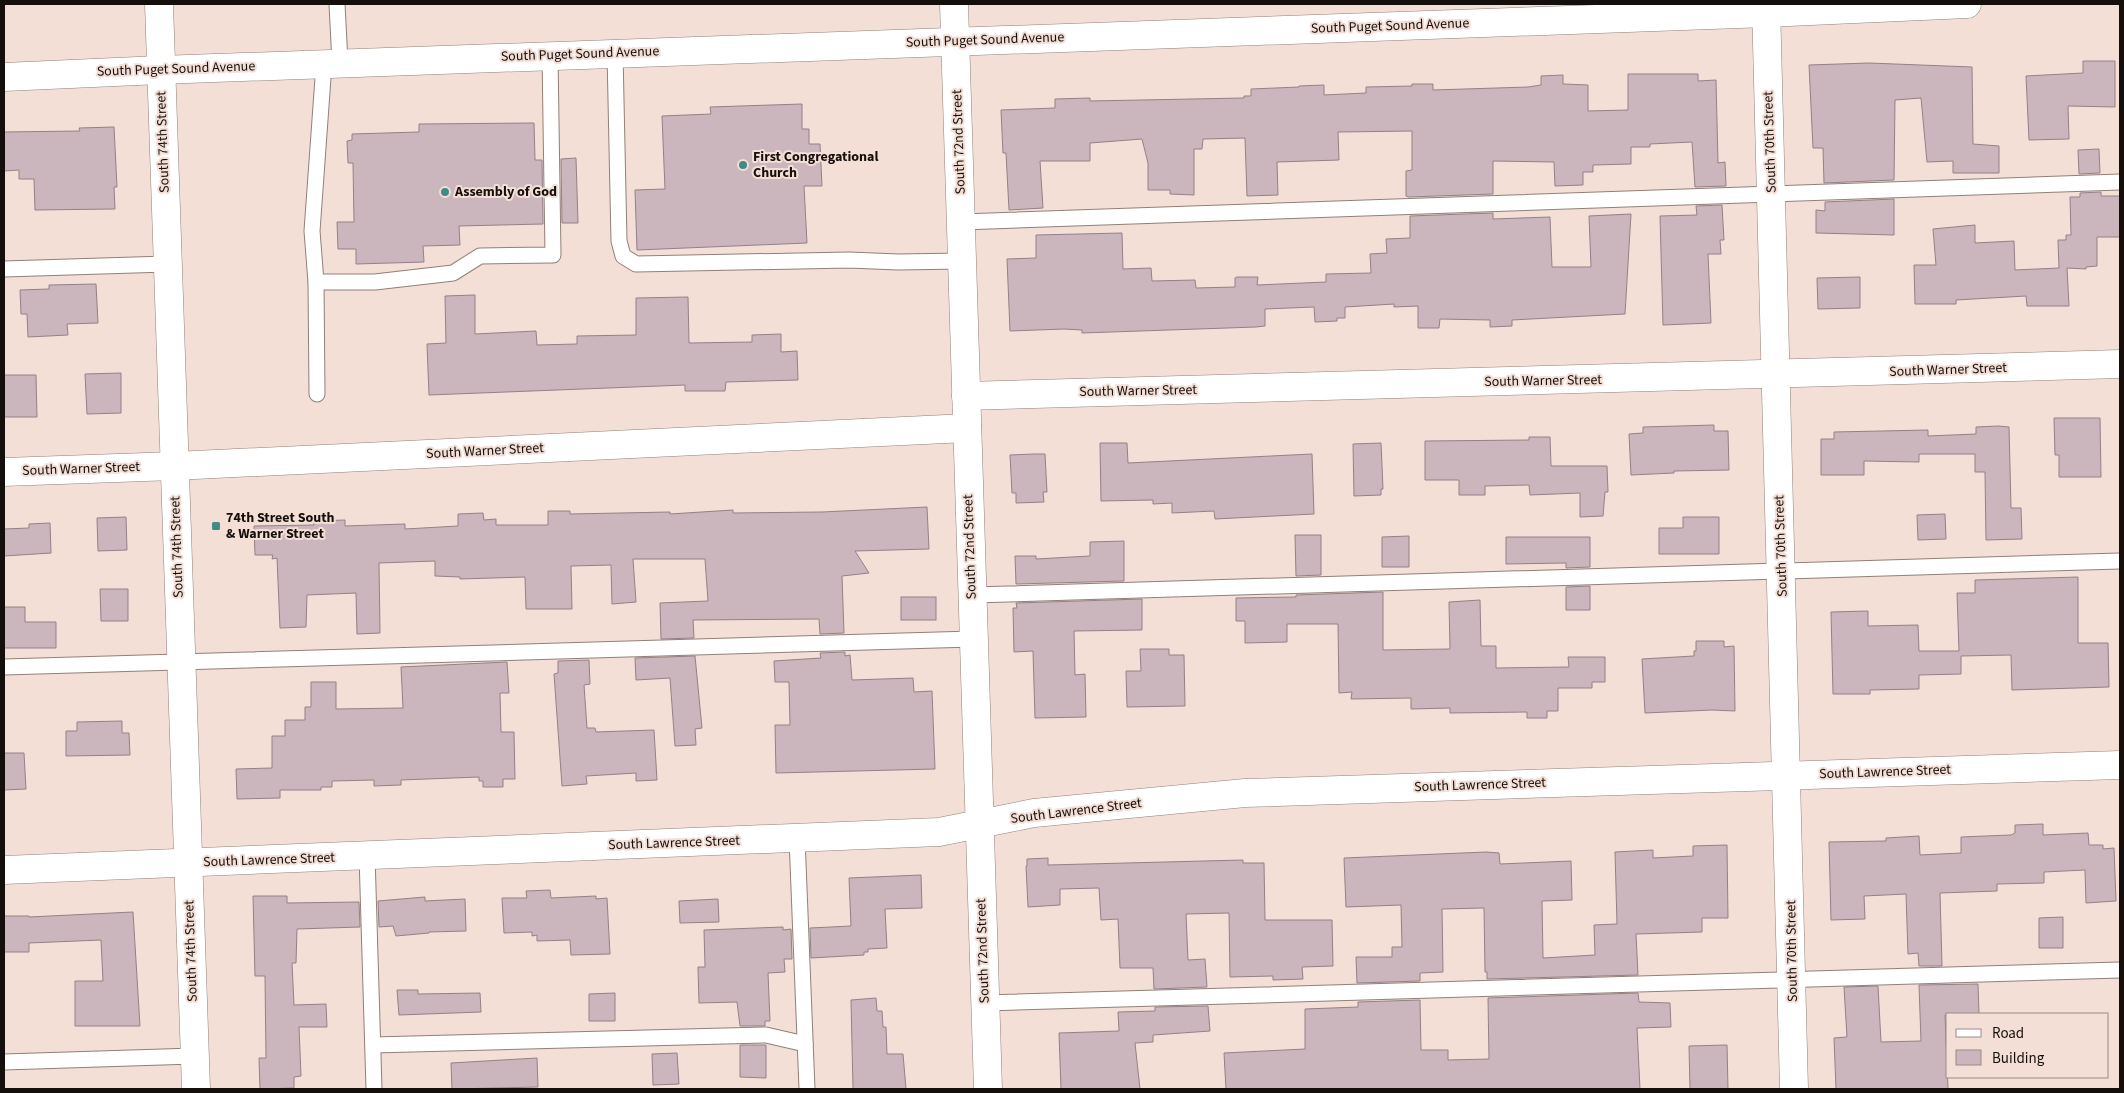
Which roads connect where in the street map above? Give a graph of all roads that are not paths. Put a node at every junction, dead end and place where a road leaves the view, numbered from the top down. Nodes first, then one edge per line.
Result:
1 (159, 4) edge
2 (337, 4) edge
3 (954, 4) edge
4 (1966, 4) edge
5 (1766, 8) edge
6 (956, 41) junction
7 (616, 53) junction
8 (550, 56) junction
9 (332, 63) junction
10 (160, 70) junction
11 (4, 77) edge
12 (2120, 182) edge
13 (1772, 193) junction
14 (961, 222) junction
15 (962, 261) junction
16 (167, 264) junction
17 (4, 269) edge
18 (316, 282) junction
19 (2120, 364) edge
20 (1777, 375) junction
21 (317, 394) dead end
22 (966, 396) junction
23 (967, 428) junction
24 (174, 466) junction
25 (4, 472) edge
26 (2120, 561) edge
27 (1782, 570) junction
28 (972, 595) junction
29 (973, 639) junction
30 (181, 663) junction
31 (4, 667) edge
32 (2120, 765) edge
33 (1788, 775) junction
34 (979, 825) junction
35 (797, 838) junction
36 (367, 856) junction
37 (188, 863) junction
38 (4, 870) edge
39 (2120, 970) edge
40 (1793, 980) junction
41 (985, 1003) junction
42 (805, 1044) junction
43 (373, 1045) junction
44 (194, 1056) junction
45 (4, 1062) edge
46 (196, 1089) edge
47 (374, 1089) edge
48 (807, 1089) edge
49 (988, 1089) edge
50 (1794, 1089) edge

1 - 10 street, South 74th Street
2 - 9 lane
3 - 6 street, South 72nd Street
4 - 5 street, South Puget Sound Avenue
5 - 6 street, South Puget Sound Avenue
5 - 13 street, South 70th Street
6 - 7 street, South Puget Sound Avenue
6 - 14 street, South 72nd Street
7 - 8 street, South Puget Sound Avenue
7 - 15 lane
8 - 9 street, South Puget Sound Avenue
8 - 18 lane
9 - 10 street, South Puget Sound Avenue
9 - 18 lane
10 - 11 street, South Puget Sound Avenue
10 - 16 street, South 74th Street
12 - 13 lane
13 - 14 lane
13 - 20 street, South 70th Street
14 - 15 street, South 72nd Street
15 - 22 street, South 72nd Street
16 - 17 lane
16 - 24 street, South 74th Street
18 - 21 lane
19 - 20 street, South Warner Street
20 - 22 street, South Warner Street
20 - 27 street, South 70th Street
22 - 23 street, South 72nd Street
23 - 24 street, South Warner Street
23 - 28 street, South 72nd Street
24 - 25 street, South Warner Street
24 - 30 street, South 74th Street
26 - 27 lane
27 - 28 lane
27 - 33 street, South 70th Street
28 - 29 street, South 72nd Street
29 - 30 lane
29 - 34 street, South 72nd Street
30 - 31 lane
30 - 37 street, South 74th Street
32 - 33 street, South Lawrence Street
33 - 34 street, South Lawrence Street
33 - 40 street, South 70th Street
34 - 35 street, South Lawrence Street
34 - 41 street, South 72nd Street
35 - 36 street, South Lawrence Street
35 - 42 lane
36 - 37 street, South Lawrence Street
36 - 43 lane
37 - 38 street, South Lawrence Street
37 - 44 street, South 74th Street
39 - 40 lane
40 - 41 lane
40 - 50 street, South 70th Street
41 - 49 street, South 72nd Street
42 - 43 lane
42 - 48 lane
43 - 47 lane
44 - 45 lane
44 - 46 street, South 74th Street

